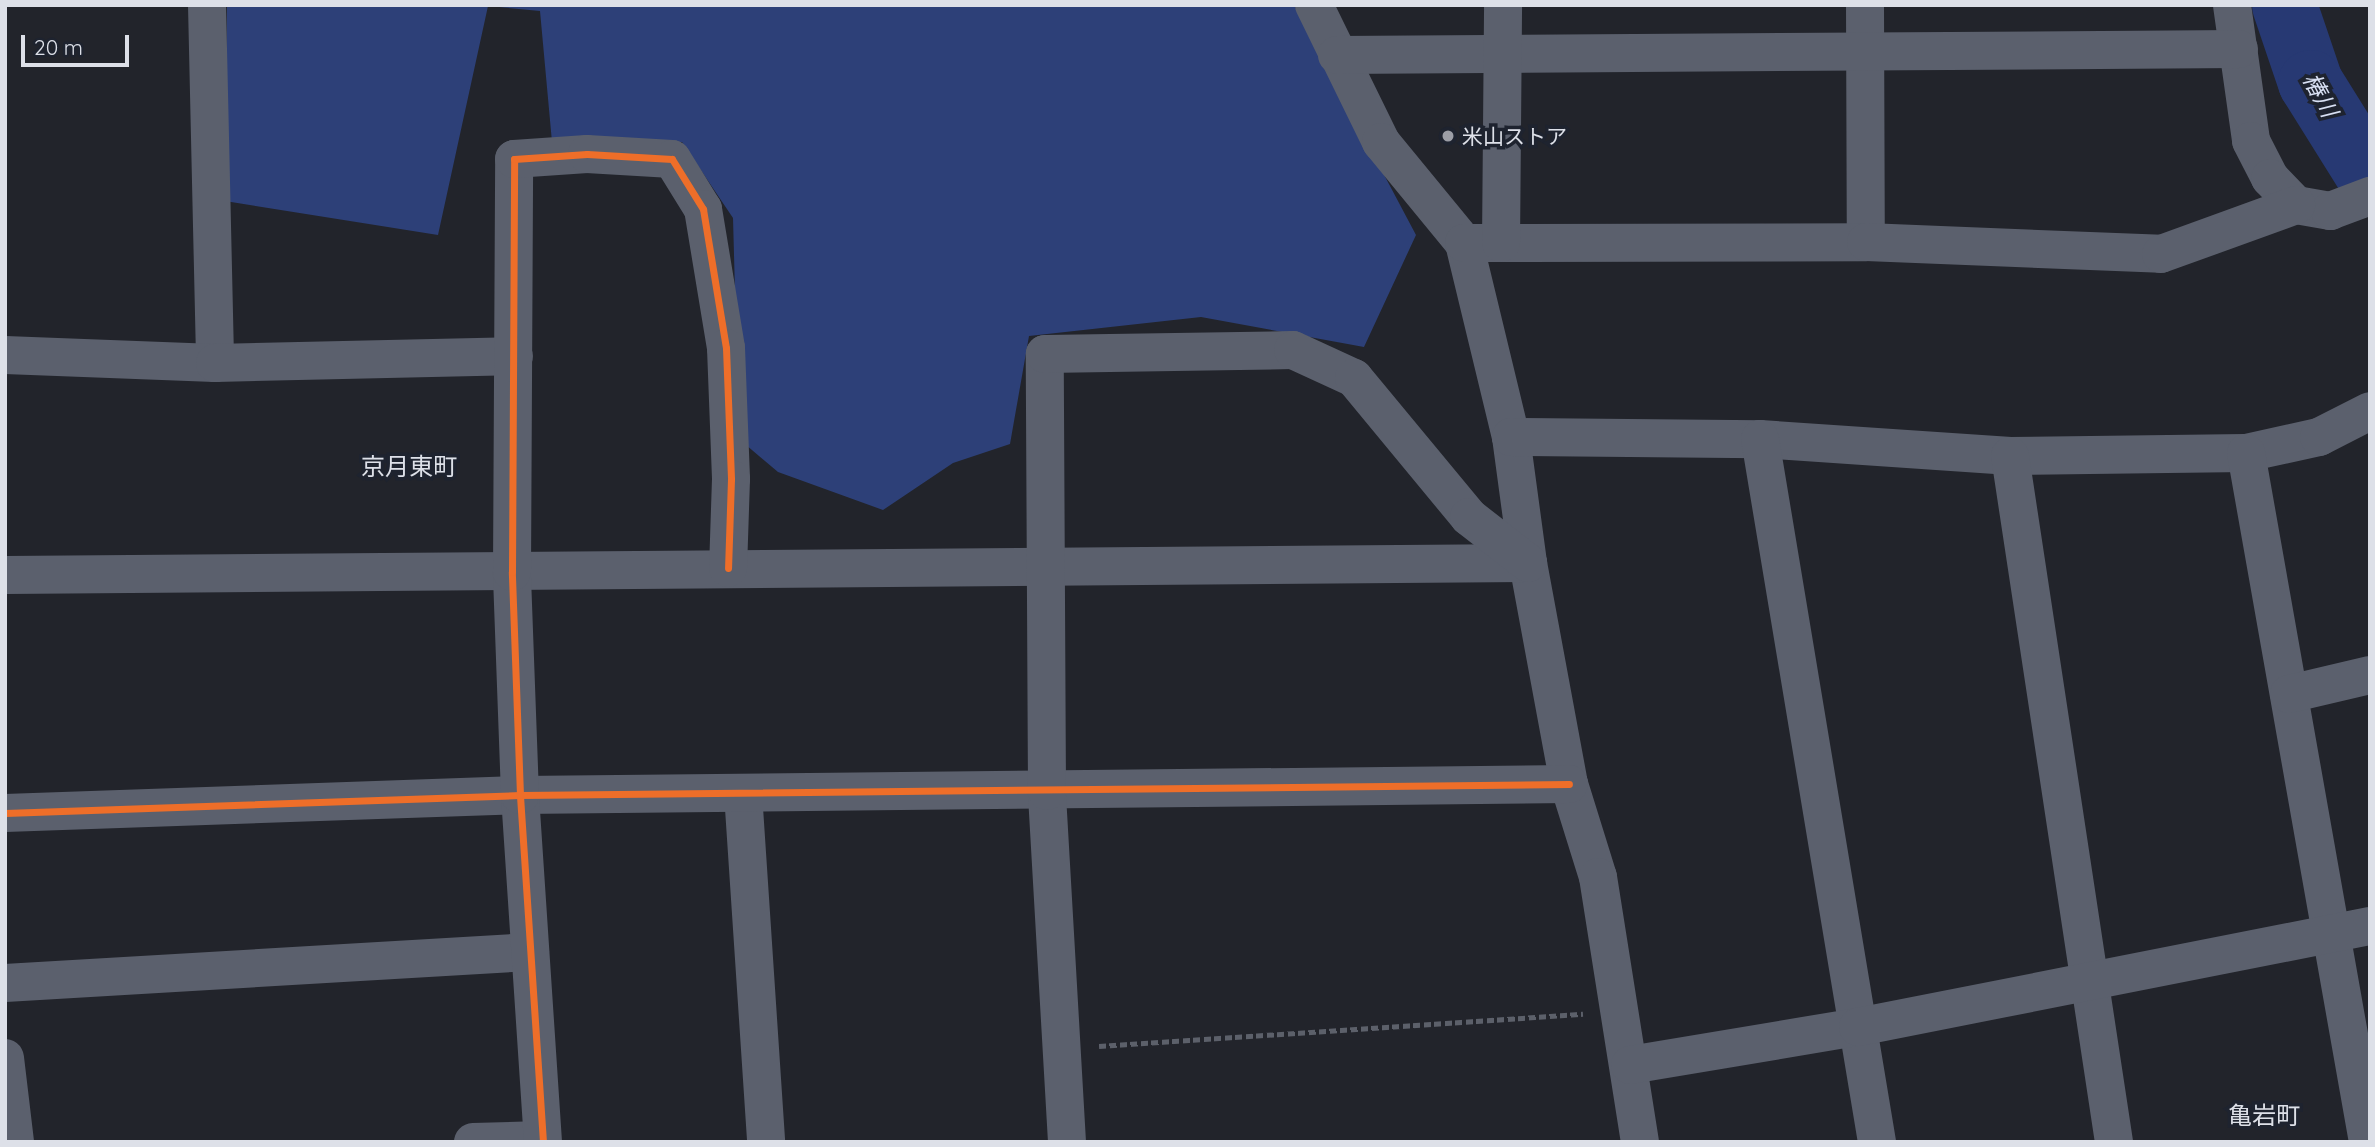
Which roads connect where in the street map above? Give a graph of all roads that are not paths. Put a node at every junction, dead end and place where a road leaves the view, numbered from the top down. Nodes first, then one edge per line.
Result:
1 (207, 5) edge
2 (1314, 5) edge
3 (1503, 5) edge
4 (1865, 5) edge
5 (2232, 5) edge
6 (2239, 49) junction
7 (1865, 52) junction
8 (1503, 54) junction
9 (1337, 55) junction
10 (2364, 198) edge
11 (2296, 205) junction
12 (1866, 242) junction
13 (1483, 243) junction
14 (5, 355) edge
15 (514, 356) junction
16 (215, 363) junction
17 (2370, 411) edge
18 (1511, 437) junction
19 (1759, 439) junction
20 (2246, 453) junction
21 (2010, 456) junction
22 (1528, 563) junction
23 (728, 568) junction
24 (1043, 568) junction
25 (512, 572) junction
26 (5, 575) edge
27 (2370, 675) edge
28 (2289, 694) junction
29 (1569, 784) junction
30 (1047, 790) junction
31 (743, 793) junction
32 (520, 795) junction
33 (5, 813) edge
34 (2370, 926) edge
35 (2331, 934) junction
36 (530, 952) junction
37 (2089, 979) junction
38 (5, 983) edge
39 (1858, 1027) junction
40 (5, 1058) edge
41 (1630, 1065) junction
42 (542, 1141) edge
43 (15, 1142) edge
44 (473, 1142) edge
45 (766, 1142) edge
46 (1067, 1142) edge
47 (1640, 1142) edge
48 (1877, 1142) edge
49 (2114, 1142) edge
50 (2368, 1142) edge

1 - 16 street
2 - 9 street
3 - 8 street
4 - 7 street
5 - 6 street
6 - 7 street
6 - 11 street
7 - 8 street
7 - 12 street
8 - 9 street
8 - 13 street
9 - 13 street
10 - 11 street
11 - 12 street
12 - 13 street
13 - 18 street
14 - 16 street
15 - 16 street
15 - 23 street
15 - 25 street
17 - 20 street
18 - 19 street
18 - 22 street
19 - 21 street
19 - 39 street
20 - 21 street
20 - 28 street
21 - 37 street
22 - 24 street
22 - 24 street
22 - 29 street
23 - 24 street
23 - 25 street
24 - 30 street
25 - 26 street
25 - 32 street
27 - 28 street
28 - 35 street
29 - 30 street
29 - 41 street
30 - 31 street
30 - 46 street
31 - 32 street
31 - 45 street
32 - 33 street
32 - 36 street
34 - 35 street
35 - 37 street
35 - 50 street
36 - 38 street
36 - 42 street
37 - 39 street
37 - 49 street
39 - 41 street
39 - 48 street
40 - 43 street
41 - 47 street
42 - 44 street

